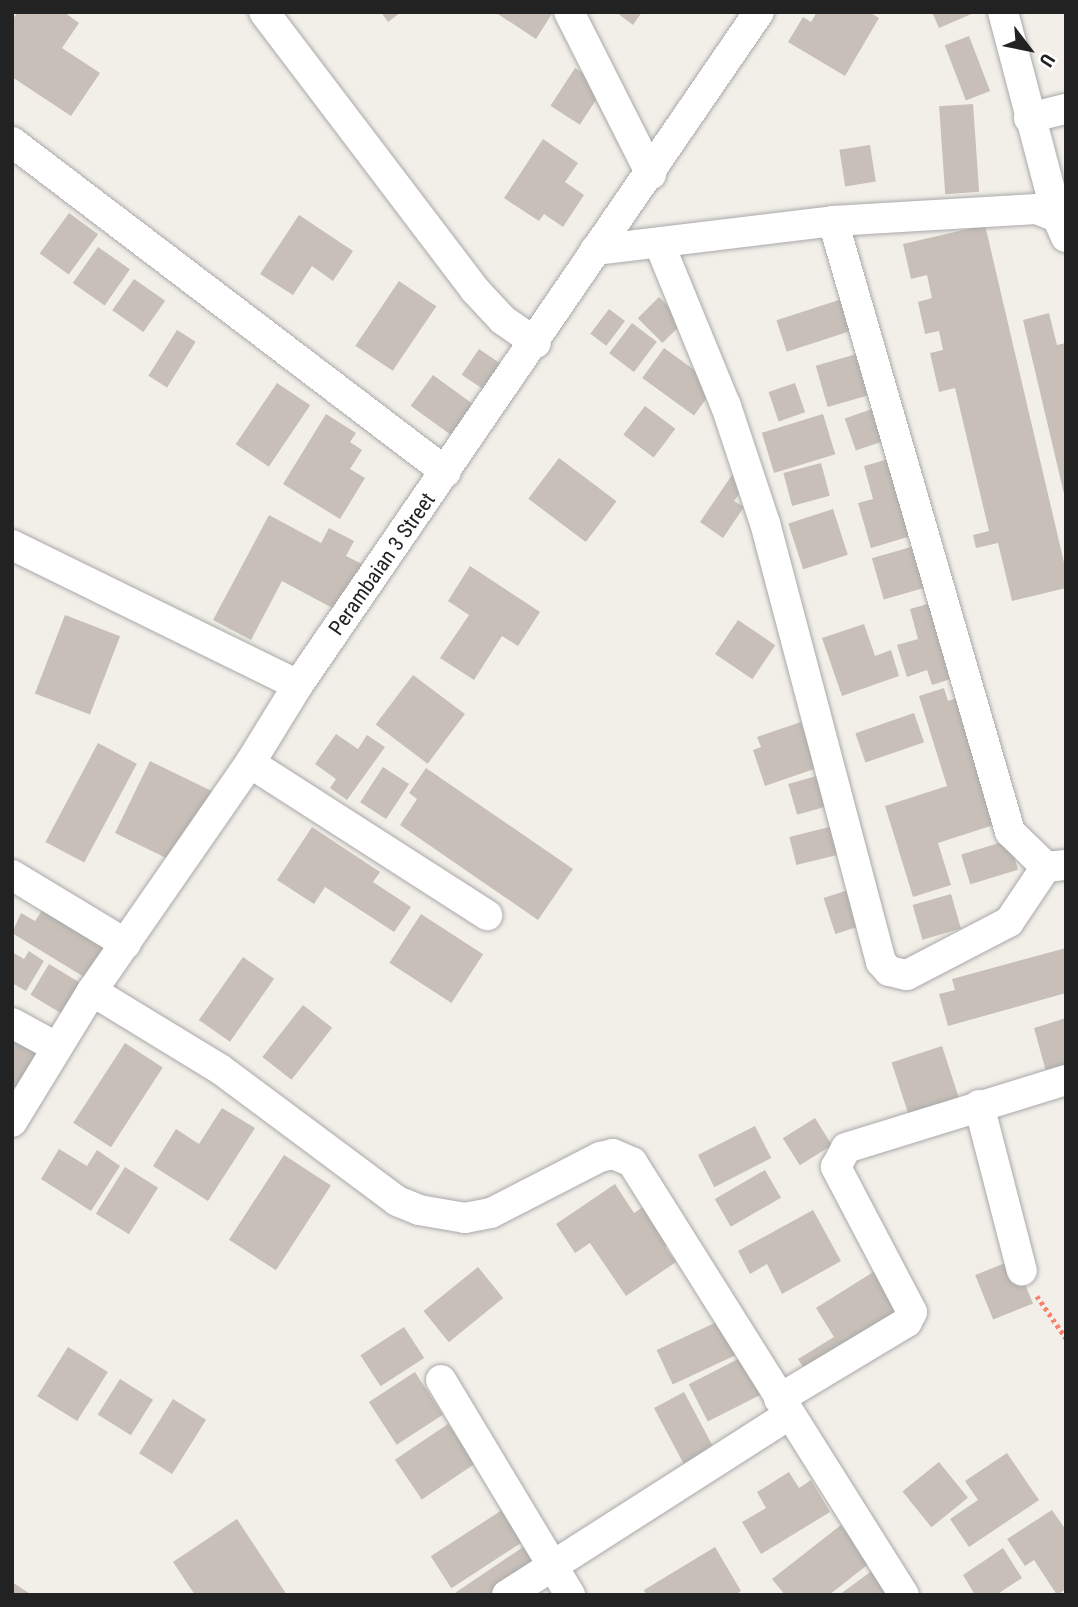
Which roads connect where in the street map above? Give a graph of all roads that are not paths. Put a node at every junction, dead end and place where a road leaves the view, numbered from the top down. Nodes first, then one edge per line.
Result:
1 (264, 12) edge
2 (569, 12) edge
3 (759, 12) edge
4 (1003, 12) edge
5 (1066, 109) edge
6 (1029, 118) junction
7 (12, 142) edge
8 (651, 174) junction
9 (833, 221) junction
10 (1061, 227) edge
11 (659, 243) junction
12 (595, 250) junction
13 (536, 343) junction
14 (446, 472) junction
15 (12, 545) edge
16 (298, 685) junction
17 (250, 763) junction
18 (1056, 866) edge
19 (12, 875) edge
20 (487, 915) dead end
21 (126, 944) junction
22 (92, 991) junction
23 (12, 1023) edge
24 (56, 1047) junction
25 (1066, 1080) edge
26 (979, 1105) junction
27 (12, 1122) edge
28 (1022, 1271) road end
29 (441, 1380) dead end
30 (784, 1407) junction
31 (551, 1565) junction
32 (507, 1595) edge
33 (570, 1595) edge
34 (904, 1595) edge

1 - 13 street
2 - 8 street
3 - 8 street, Perambaian 3 Street
4 - 6 street
5 - 6 street
6 - 10 street
7 - 14 street
8 - 12 street, Perambaian 3 Street
9 - 10 street
9 - 11 street
9 - 18 street
11 - 12 street
11 - 18 street
12 - 13 street, Perambaian 3 Street
13 - 14 street, Perambaian 3 Street
14 - 16 street, Perambaian 3 Street
15 - 16 street
16 - 17 street, Perambaian 3 Street
17 - 20 street
17 - 21 street, Perambaian 3 Street
19 - 21 street
21 - 22 street, Perambaian 3 Street
22 - 24 street, Perambaian 3 Street
22 - 30 street
23 - 24 street
24 - 27 street, Perambaian 3 Street
25 - 26 street
26 - 28 street
26 - 30 street
29 - 31 street
30 - 31 street
30 - 34 street
31 - 32 street
31 - 33 street

